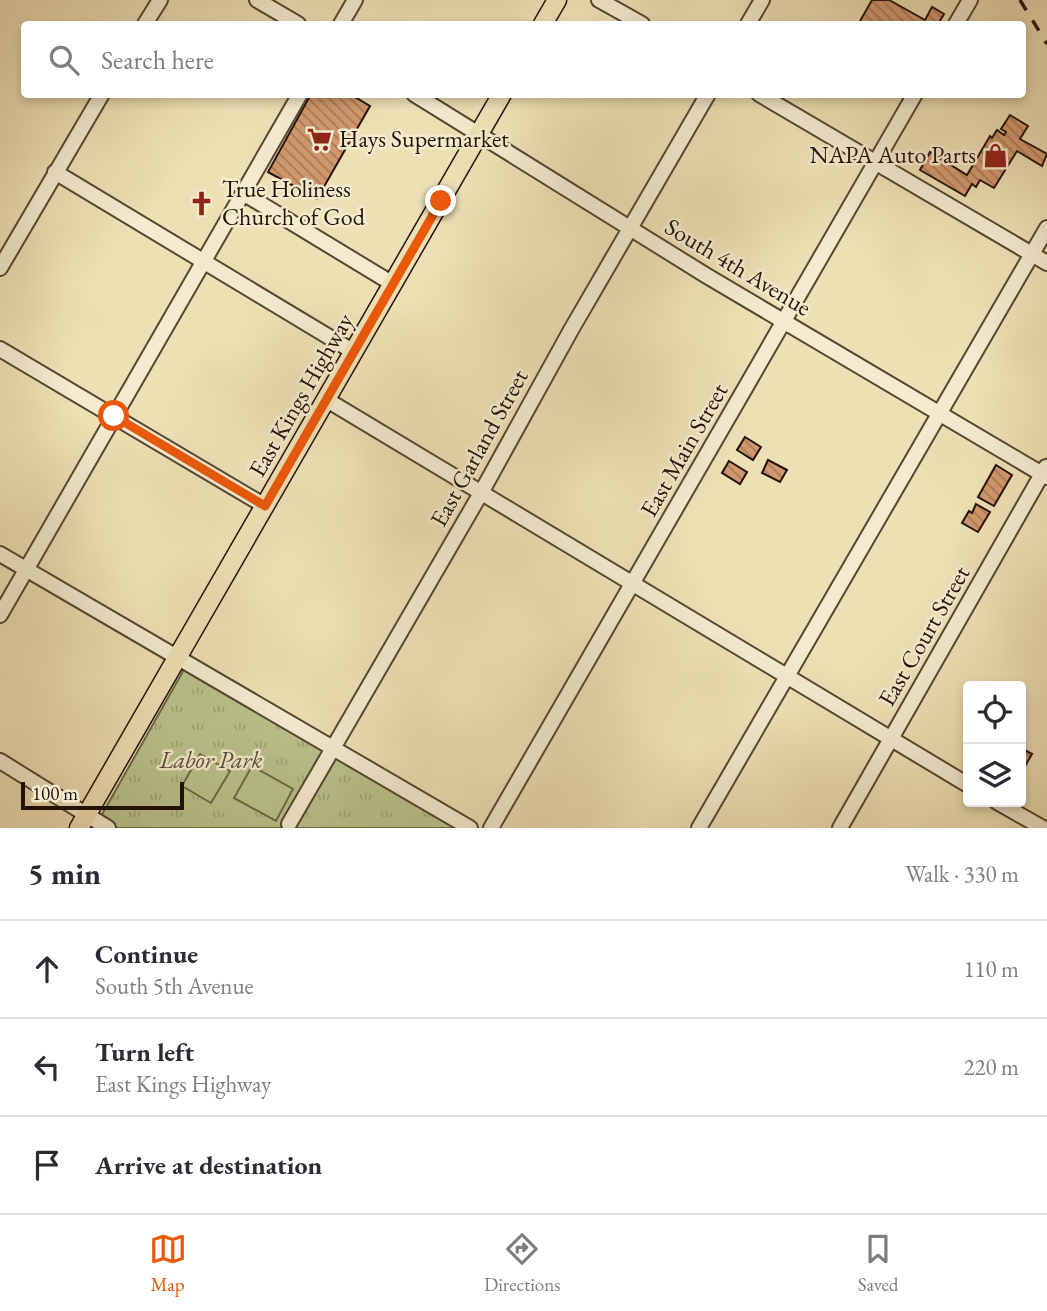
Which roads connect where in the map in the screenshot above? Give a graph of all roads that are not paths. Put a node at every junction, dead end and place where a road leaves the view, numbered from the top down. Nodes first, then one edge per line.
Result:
1 (160, 0) edge
2 (257, 0) edge
3 (355, 0) edge
4 (557, 0) edge
5 (599, 0) edge
6 (762, 0) edge
7 (965, 2) edge
8 (147, 21) edge
9 (293, 21) edge
10 (343, 21) edge
11 (545, 21) edge
12 (637, 21) edge
13 (750, 21) edge
14 (957, 21) edge
15 (100, 98) edge
16 (298, 98) edge
17 (420, 98) edge
18 (500, 98) edge
19 (706, 98) edge
20 (766, 98) edge
21 (913, 98) edge
22 (478, 136) junction
23 (875, 164) junction
24 (55, 172) junction
25 (243, 194) junction
26 (1047, 228) edge
27 (631, 229) junction
28 (1032, 254) junction
29 (203, 263) junction
30 (1047, 263) edge
31 (0, 268) edge
32 (393, 284) junction
33 (785, 322) junction
34 (0, 349) edge
35 (354, 352) junction
36 (327, 400) junction
37 (939, 414) junction
38 (114, 416) junction
39 (1045, 472) edge
40 (481, 493) junction
41 (265, 506) junction
42 (0, 554) edge
43 (26, 570) junction
44 (632, 584) junction
45 (0, 615) edge
46 (177, 658) junction
47 (787, 676) junction
48 (892, 739) junction
49 (335, 747) junction
50 (0, 761) edge
51 (963, 782) edge
52 (1006, 807) edge
53 (83, 821) edge
54 (289, 824) dead end
55 (108, 828) edge
56 (470, 828) edge
57 (491, 828) edge
58 (699, 828) edge
59 (840, 828) edge
60 (1043, 828) edge

1 - 8 street
2 - 9 street
3 - 10 street
4 - 11 main road
5 - 12 street
6 - 13 street
7 - 14 street
15 - 24 street
16 - 25 street
17 - 22 street, South 4th Avenue
18 - 22 main road, East Kings Highway
19 - 27 street, East Garland Street
20 - 23 street
21 - 23 street, East Main Street
22 - 27 street, South 4th Avenue
22 - 32 main road, East Kings Highway
23 - 28 street
23 - 33 street, East Main Street
24 - 29 street
24 - 31 street
25 - 29 street
25 - 32 street
26 - 28 street
27 - 33 street, South 4th Avenue
27 - 40 street, East Garland Street
28 - 30 street
28 - 37 street
29 - 35 street
29 - 38 street
32 - 35 main road, East Kings Highway
33 - 37 street, South 4th Avenue
33 - 44 street, East Main Street
34 - 38 street
35 - 36 main road, East Kings Highway
36 - 40 street
36 - 41 main road, East Kings Highway
37 - 39 street, South 4th Avenue
37 - 47 street
38 - 41 street
38 - 43 street
39 - 48 street, East Court Street
40 - 44 street
40 - 49 street, East Garland Street
41 - 46 main road, East Kings Highway
42 - 43 street
43 - 45 street
43 - 46 street
44 - 47 street
44 - 57 street, East Main Street
46 - 49 street
46 - 53 main road, East Kings Highway
47 - 48 street
47 - 58 street
48 - 51 street
48 - 59 street, East Court Street
49 - 54 street, East Garland Street
49 - 56 street
50 - 53 street
52 - 60 street
53 - 55 street

